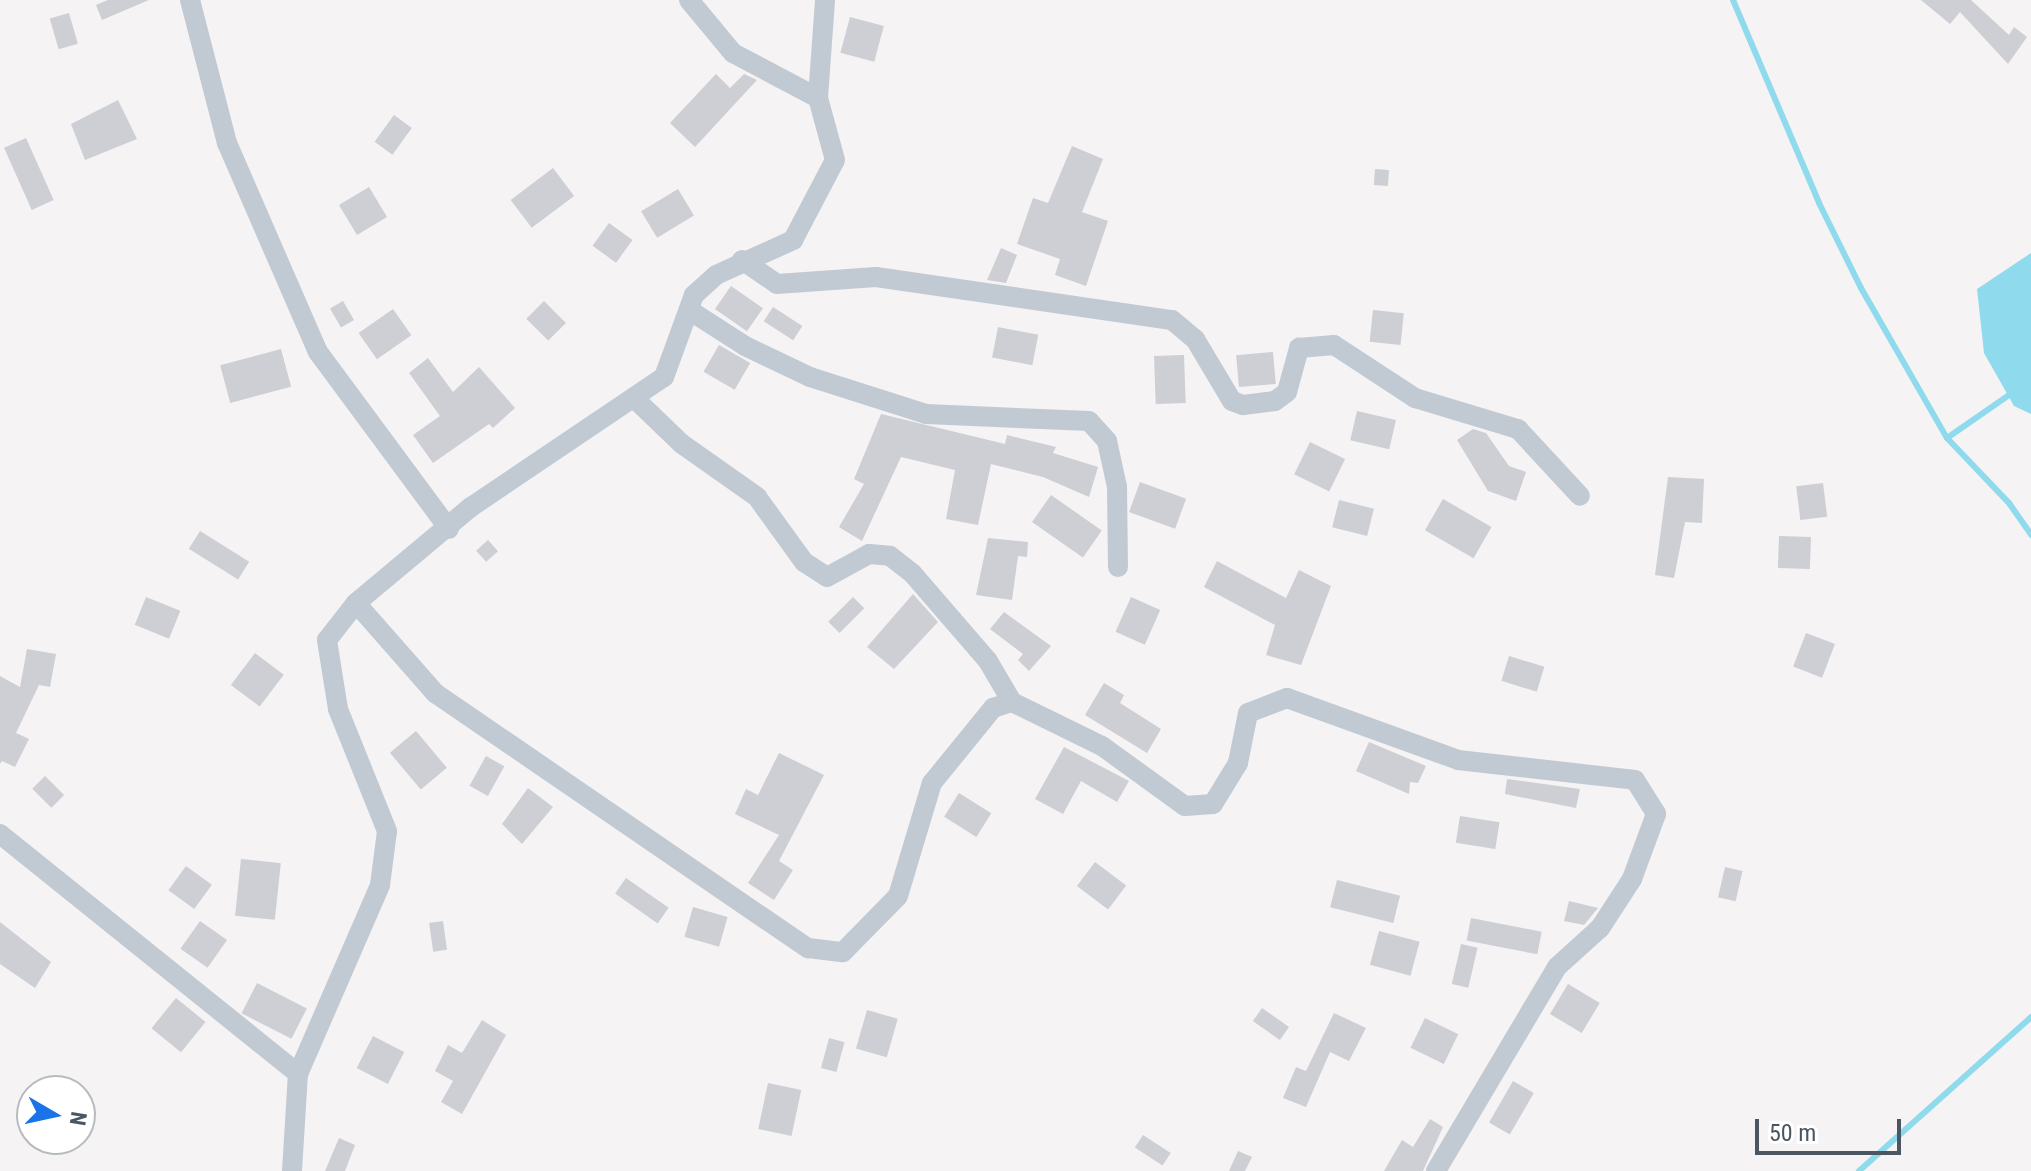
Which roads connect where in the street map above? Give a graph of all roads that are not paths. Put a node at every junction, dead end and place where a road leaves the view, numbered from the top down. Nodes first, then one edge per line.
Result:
1 (190, 0) edge
2 (689, 0) edge
3 (825, 0) edge
4 (818, 98) junction
5 (742, 260) junction
6 (689, 310) junction
7 (634, 398) junction
8 (1580, 496) dead end
9 (449, 529) junction
10 (1118, 567) dead end
11 (356, 603) junction
12 (1012, 702) junction
13 (0, 834) edge
14 (298, 1074) junction
15 (292, 1171) edge
16 (1436, 1171) edge

1 - 9 street
2 - 4 street
3 - 4 street
4 - 5 street
5 - 6 street
5 - 8 street
6 - 7 street
6 - 10 street
7 - 9 street
7 - 12 street
9 - 11 street
11 - 12 street
11 - 14 street
12 - 16 street
13 - 14 street
14 - 15 street

